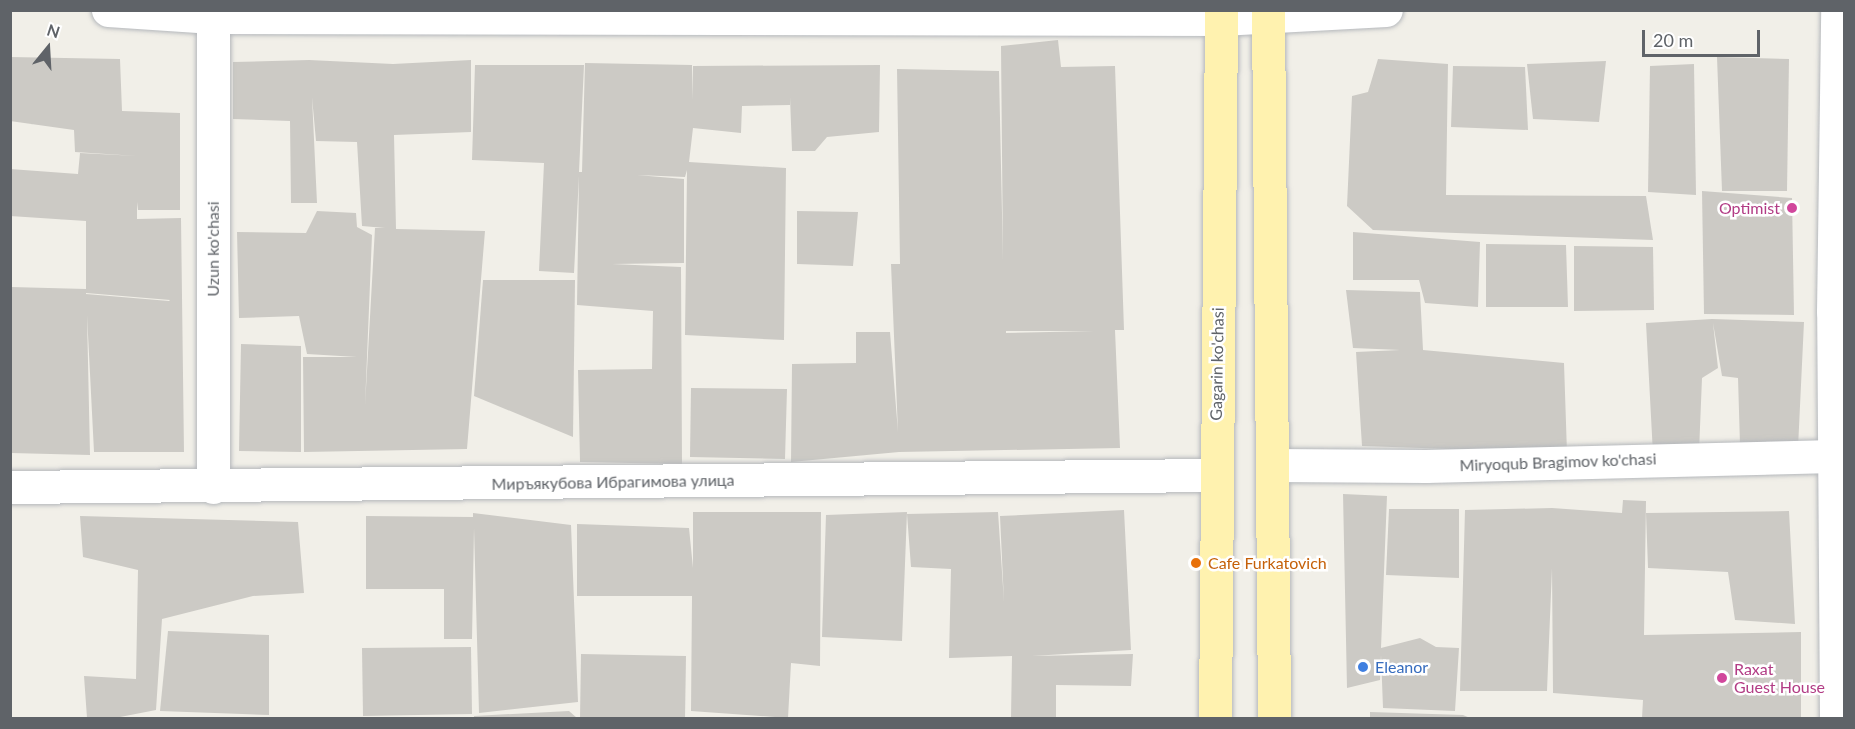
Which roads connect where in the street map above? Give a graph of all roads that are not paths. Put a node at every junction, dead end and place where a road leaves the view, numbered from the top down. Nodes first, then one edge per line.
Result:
1 (108, 10) edge
2 (1386, 10) edge
3 (1837, 10) edge
4 (1268, 13) edge
5 (213, 14) edge
6 (1221, 15) edge
7 (1839, 455) edge
8 (1272, 465) junction
9 (1216, 475) junction
10 (10, 487) edge
11 (213, 487) junction
12 (1215, 718) edge
13 (1274, 718) edge
14 (1836, 718) edge

1 - 5 street
2 - 4 street
3 - 7 street
4 - 6 street
4 - 8 main road
5 - 6 street
5 - 11 street, Uzun ko'chasi
6 - 9 main road, Gagarin ko'chasi
7 - 8 street, Miryoqub Bragimov ko'chasi
7 - 14 street
8 - 13 main road
9 - 11 street, Миръякубова Ибрагимова улица
9 - 12 main road, Gagarin ko'chasi
10 - 11 street, Миръякубова Ибрагимова улица

